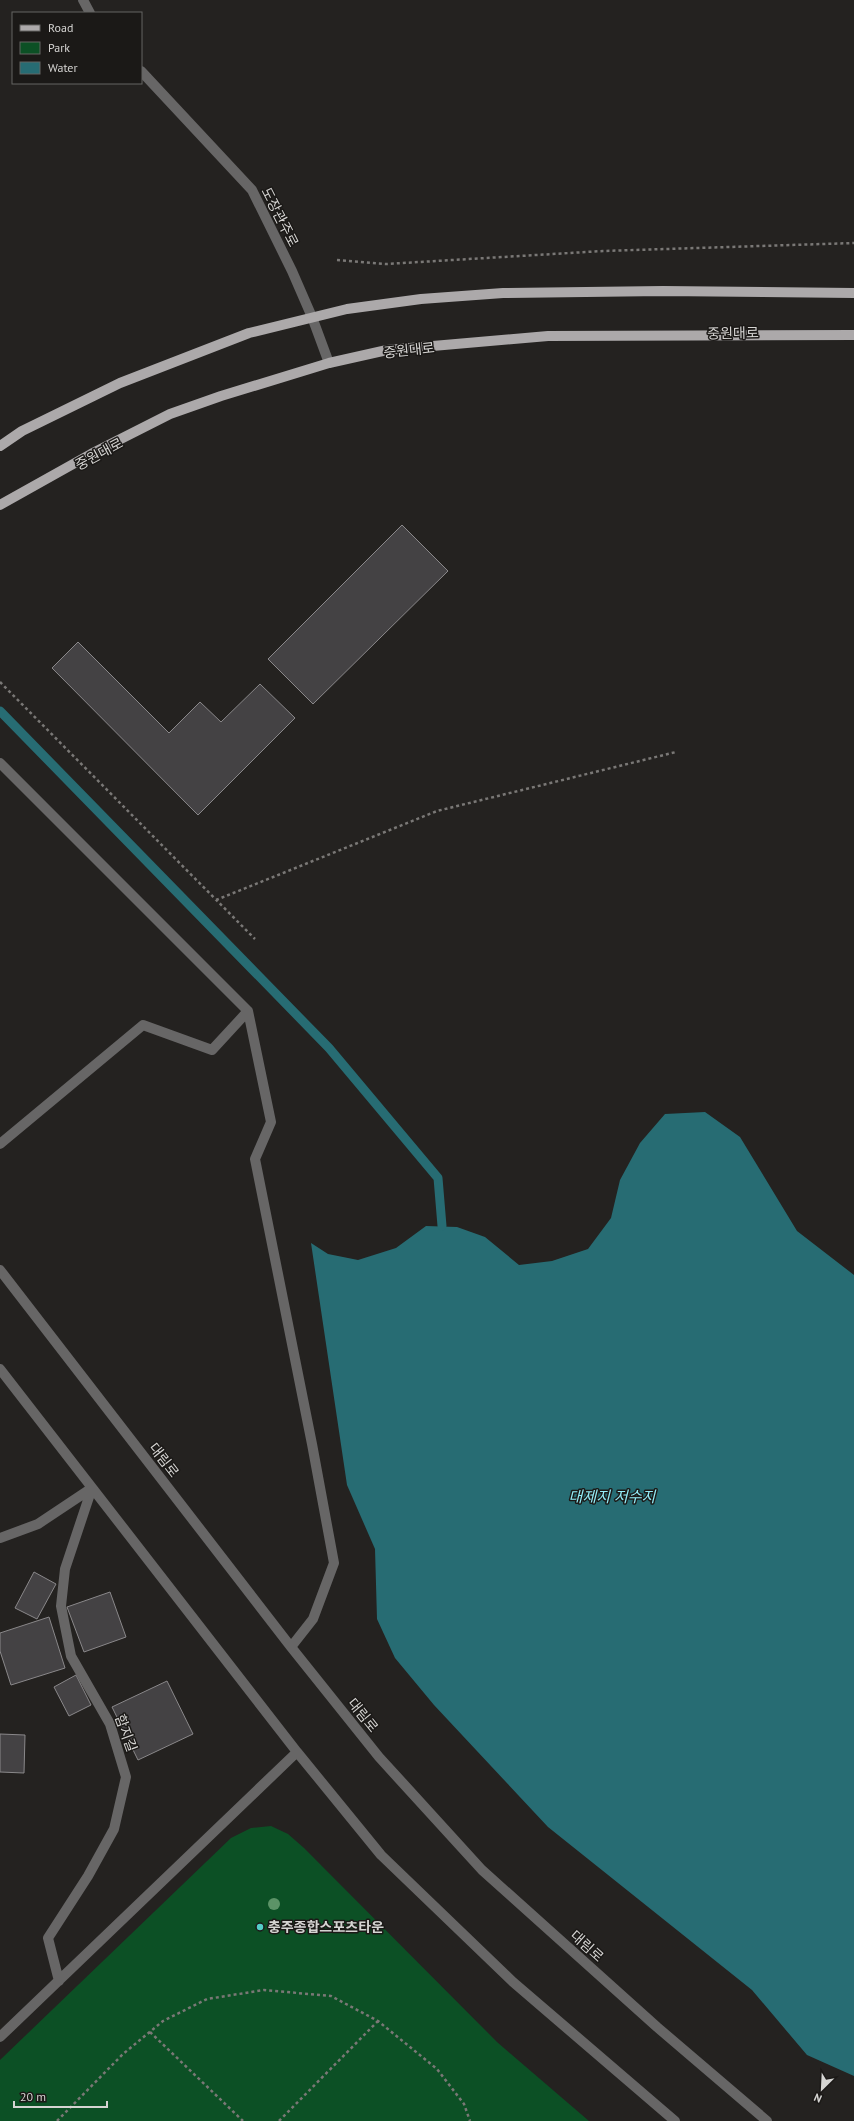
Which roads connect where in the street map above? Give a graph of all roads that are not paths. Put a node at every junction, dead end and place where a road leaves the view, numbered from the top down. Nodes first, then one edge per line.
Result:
1 (83, 0) edge
2 (89, 12) edge
3 (142, 72) edge
4 (854, 293) edge
5 (312, 317) junction
6 (854, 335) edge
7 (329, 363) junction
8 (0, 446) edge
9 (0, 505) edge
10 (0, 763) edge
11 (248, 1011) junction
12 (0, 1144) edge
13 (0, 1270) edge
14 (0, 1369) edge
15 (92, 1488) junction
16 (0, 1538) edge
17 (291, 1647) junction
18 (297, 1752) junction
19 (59, 1981) junction
20 (0, 2037) edge
21 (674, 2121) edge
22 (767, 2121) edge

1 - 2 street
3 - 5 street, 도장관주로
4 - 5 main road
5 - 7 street, 도장관주로
5 - 8 main road
6 - 7 main road, 중원대로
7 - 9 main road, 중원대로
10 - 11 street
11 - 12 street
11 - 17 street
13 - 17 street, 대림로
14 - 15 street
15 - 16 street
15 - 18 street
15 - 19 street, 함지길
17 - 22 street, 대림로
18 - 19 street
18 - 21 street
19 - 20 street

